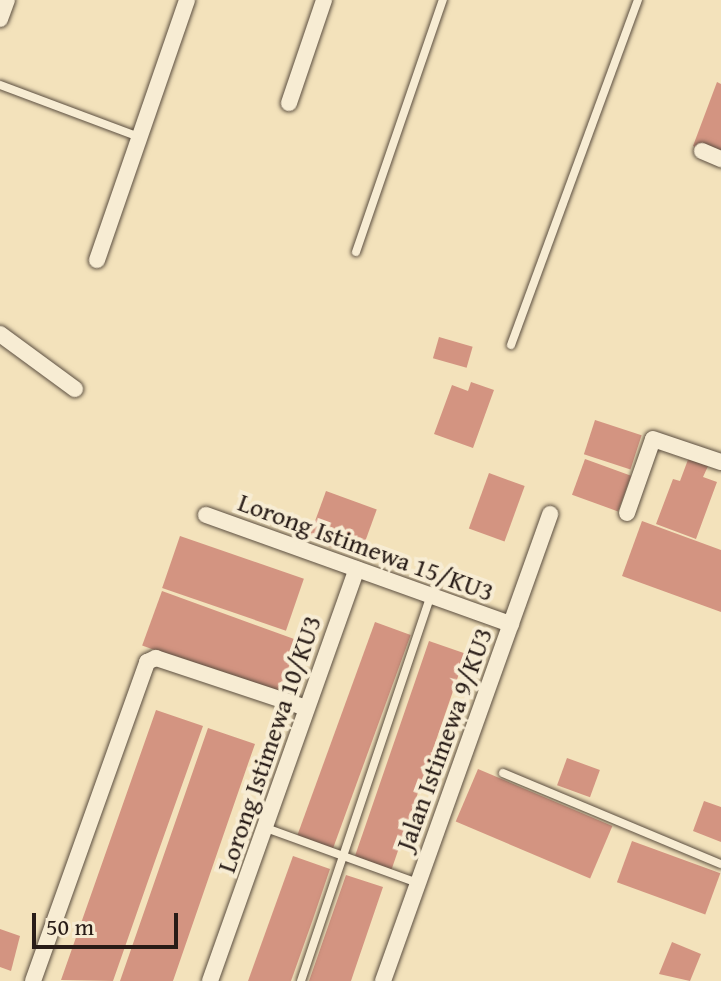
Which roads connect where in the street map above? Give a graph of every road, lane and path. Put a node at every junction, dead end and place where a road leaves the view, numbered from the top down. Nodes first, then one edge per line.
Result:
1 (7, 0) edge
2 (187, 0) edge
3 (324, 0) edge
4 (443, 0) edge
5 (638, 0) edge
6 (0, 19) edge
7 (0, 85) edge
8 (289, 103) dead end
9 (140, 137) junction
10 (702, 151) dead end
11 (721, 159) edge
12 (356, 252) dead end
13 (97, 260) dead end
14 (0, 334) edge
15 (511, 345) dead end
16 (75, 389) dead end
17 (721, 462) edge
18 (627, 513) dead end
19 (550, 514) dead end
20 (206, 515) dead end
21 (357, 569) junction
22 (431, 595) junction
23 (511, 624) junction
24 (306, 708) junction
25 (503, 773) dead end
26 (266, 828) junction
27 (343, 857) junction
28 (721, 864) edge
29 (418, 883) junction
30 (33, 981) edge
31 (210, 981) edge
32 (301, 981) edge
33 (383, 981) edge

1 - 6 street
2 - 9 street
3 - 8 street
4 - 12 lane
5 - 15 lane
7 - 9 lane
9 - 13 street
10 - 11 street
14 - 16 street
17 - 18 street
19 - 23 street, Jalan Istimewa 9/KU3
20 - 21 street, Lorong Istimewa 15/KU3
21 - 22 street, Lorong Istimewa 15/KU3
21 - 24 street, Lorong Istimewa 10/KU3
22 - 23 street, Lorong Istimewa 15/KU3
22 - 27 lane
23 - 29 street, Jalan Istimewa 9/KU3
24 - 26 street, Lorong Istimewa 10/KU3
24 - 30 street
25 - 28 lane
26 - 27 lane
26 - 31 street, Lorong Istimewa 10/KU3
27 - 29 lane
27 - 32 lane
29 - 33 street, Jalan Istimewa 9/KU3

